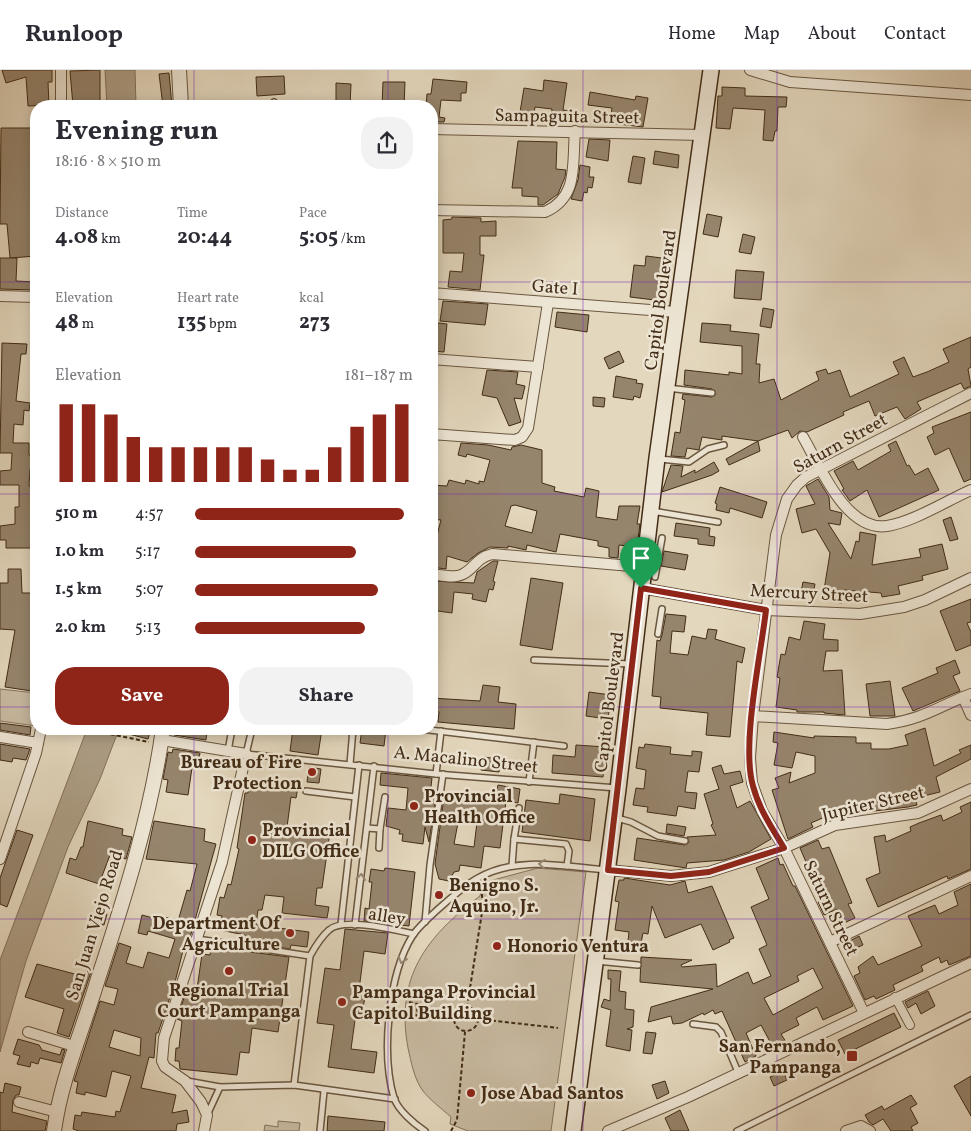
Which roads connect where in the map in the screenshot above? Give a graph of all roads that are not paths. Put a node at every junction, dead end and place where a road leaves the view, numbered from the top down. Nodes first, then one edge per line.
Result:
1 (61, 70) edge
2 (179, 70) edge
3 (711, 70) edge
4 (750, 70) edge
5 (971, 95) edge
6 (61, 100) edge
7 (181, 100) edge
8 (438, 129) edge
9 (575, 131) junction
10 (702, 135) junction
11 (438, 210) edge
12 (438, 294) edge
13 (0, 296) edge
14 (30, 297) edge
15 (548, 303) junction
16 (676, 312) junction
17 (438, 360) edge
18 (538, 367) junction
19 (667, 388) junction
20 (712, 393) dead end
21 (971, 393) edge
22 (438, 434) edge
23 (803, 437) dead end
24 (724, 445) dead end
25 (657, 458) junction
26 (822, 469) junction
27 (971, 490) edge
28 (651, 512) junction
29 (718, 522) dead end
30 (662, 538) dead end
31 (643, 567) junction
32 (438, 575) edge
33 (655, 577) dead end
34 (971, 578) edge
35 (641, 588) junction
36 (662, 609) dead end
37 (766, 610) junction
38 (658, 634) dead end
39 (534, 660) dead end
40 (631, 664) junction
41 (967, 695) edge
42 (971, 715) edge
43 (753, 716) junction
44 (438, 731) edge
45 (441, 731) junction
46 (40, 735) edge
47 (231, 735) edge
48 (251, 735) edge
49 (352, 735) edge
50 (0, 737) edge
51 (162, 737) edge
52 (534, 742) junction
53 (38, 743) junction
54 (564, 746) dead end
55 (228, 751) junction
56 (246, 754) junction
57 (350, 764) junction
58 (359, 765) junction
59 (374, 766) junction
60 (436, 774) junction
61 (443, 774) junction
62 (529, 782) junction
63 (618, 788) junction
64 (971, 789) edge
65 (306, 791) dead end
66 (355, 797) junction
67 (385, 797) dead end
68 (518, 808) dead end
69 (614, 817) junction
70 (367, 828) junction
71 (380, 829) junction
72 (514, 839) junction
73 (685, 841) dead end
74 (379, 848) dead end
75 (784, 848) junction
76 (0, 859) edge
77 (512, 866) junction
78 (567, 866) junction
79 (608, 870) junction
80 (971, 876) edge
81 (425, 922) junction
82 (341, 924) junction
83 (355, 925) junction
84 (414, 934) junction
85 (197, 939) junction
86 (830, 942) junction
87 (310, 956) junction
88 (596, 961) junction
89 (971, 963) edge
90 (638, 965) dead end
91 (895, 997) junction
92 (864, 1013) junction
93 (971, 1015) edge
94 (693, 1024) dead end
95 (910, 1025) dead end
96 (28, 1032) dead end
97 (74, 1046) junction
98 (738, 1072) junction
99 (185, 1081) junction
100 (294, 1085) junction
101 (220, 1087) junction
102 (324, 1091) junction
103 (394, 1100) junction
104 (18, 1102) dead end
105 (57, 1112) junction
106 (207, 1115) junction
107 (866, 1128) edge
108 (54, 1131) edge
109 (204, 1131) edge
110 (320, 1131) edge
111 (425, 1131) edge
112 (573, 1131) edge
113 (608, 1131) edge
114 (737, 1131) edge
115 (846, 1131) edge

1 - 6 street
2 - 7 street
3 - 10 main road, Capitol Boulevard
4 - 5 street
8 - 9 street, Sampaguita Street
9 - 10 street, Sampaguita Street
9 - 11 street
10 - 16 main road, Capitol Boulevard
12 - 15 street, Gate I
13 - 14 street
15 - 16 street, Gate I
15 - 18 street
16 - 19 main road, Capitol Boulevard
17 - 18 street
18 - 22 street
19 - 20 lane
19 - 25 main road, Capitol Boulevard
21 - 26 street, Saturn Street
23 - 26 street
24 - 25 lane
25 - 28 main road, Capitol Boulevard
26 - 27 street
26 - 37 street, Saturn Street
28 - 29 lane
28 - 31 main road, Capitol Boulevard
30 - 33 lane
31 - 32 street
31 - 35 main road, Capitol Boulevard
34 - 37 street, Mercury Street
35 - 37 street, Mercury Street
35 - 40 main road, Capitol Boulevard
36 - 38 lane
37 - 43 street, Saturn Street
39 - 40 lane
40 - 63 main road, Capitol Boulevard
41 - 42 street
41 - 43 street
43 - 75 street, Saturn Street
44 - 45 lane
45 - 52 lane
45 - 60 lane
46 - 53 street
47 - 55 lane
48 - 56 lane
49 - 57 lane
50 - 53 street
51 - 55 street, A. Macalino Street
51 - 97 street, San Juan Viejo Road
52 - 54 lane
52 - 62 lane
53 - 76 street
55 - 56 street, A. Macalino Street
56 - 57 lane, A. Macalino Street
56 - 85 street
57 - 58 lane, A. Macalino Street
58 - 59 lane, A. Macalino Street
58 - 66 lane
59 - 60 lane, A. Macalino Street
59 - 70 lane
60 - 61 lane, A. Macalino Street
61 - 62 lane, A. Macalino Street
61 - 81 lane
62 - 63 lane, A. Macalino Street
63 - 69 main road, Capitol Boulevard
64 - 75 street, Jupiter Street
65 - 66 lane
66 - 82 lane
67 - 71 lane
68 - 72 lane
69 - 73 lane
69 - 79 main road, Capitol Boulevard
70 - 71 lane
83 -> 70 lane
71 - 74 lane
72 - 77 lane
72 - 78 lane
75 - 79 street, Jupiter Street
75 - 86 street, Saturn Street
78 -> 77 lane
77 - 81 lane
78 - 79 lane
79 - 88 main road, Capitol Boulevard
80 - 86 street
81 - 84 lane
82 - 83 lane, alley
82 - 87 lane
83 - 84 lane, alley
84 -> 103 lane
85 - 87 lane
85 - 99 street
86 - 92 street, Saturn Street
87 - 100 lane
88 - 90 lane
88 - 112 main road, Capitol Boulevard
89 - 91 street
91 - 92 street
91 - 95 street
92 - 98 street
93 - 114 lane
94 - 98 lane
96 - 97 street
97 - 105 street, San Juan Viejo Road
98 - 113 street
99 - 101 lane
99 - 106 street
100 - 101 lane
100 - 102 lane
101 - 106 lane
102 - 103 lane
102 - 110 lane
103 - 111 lane
104 - 105 street
105 - 108 street, San Juan Viejo Road
106 - 109 street
107 - 115 street

